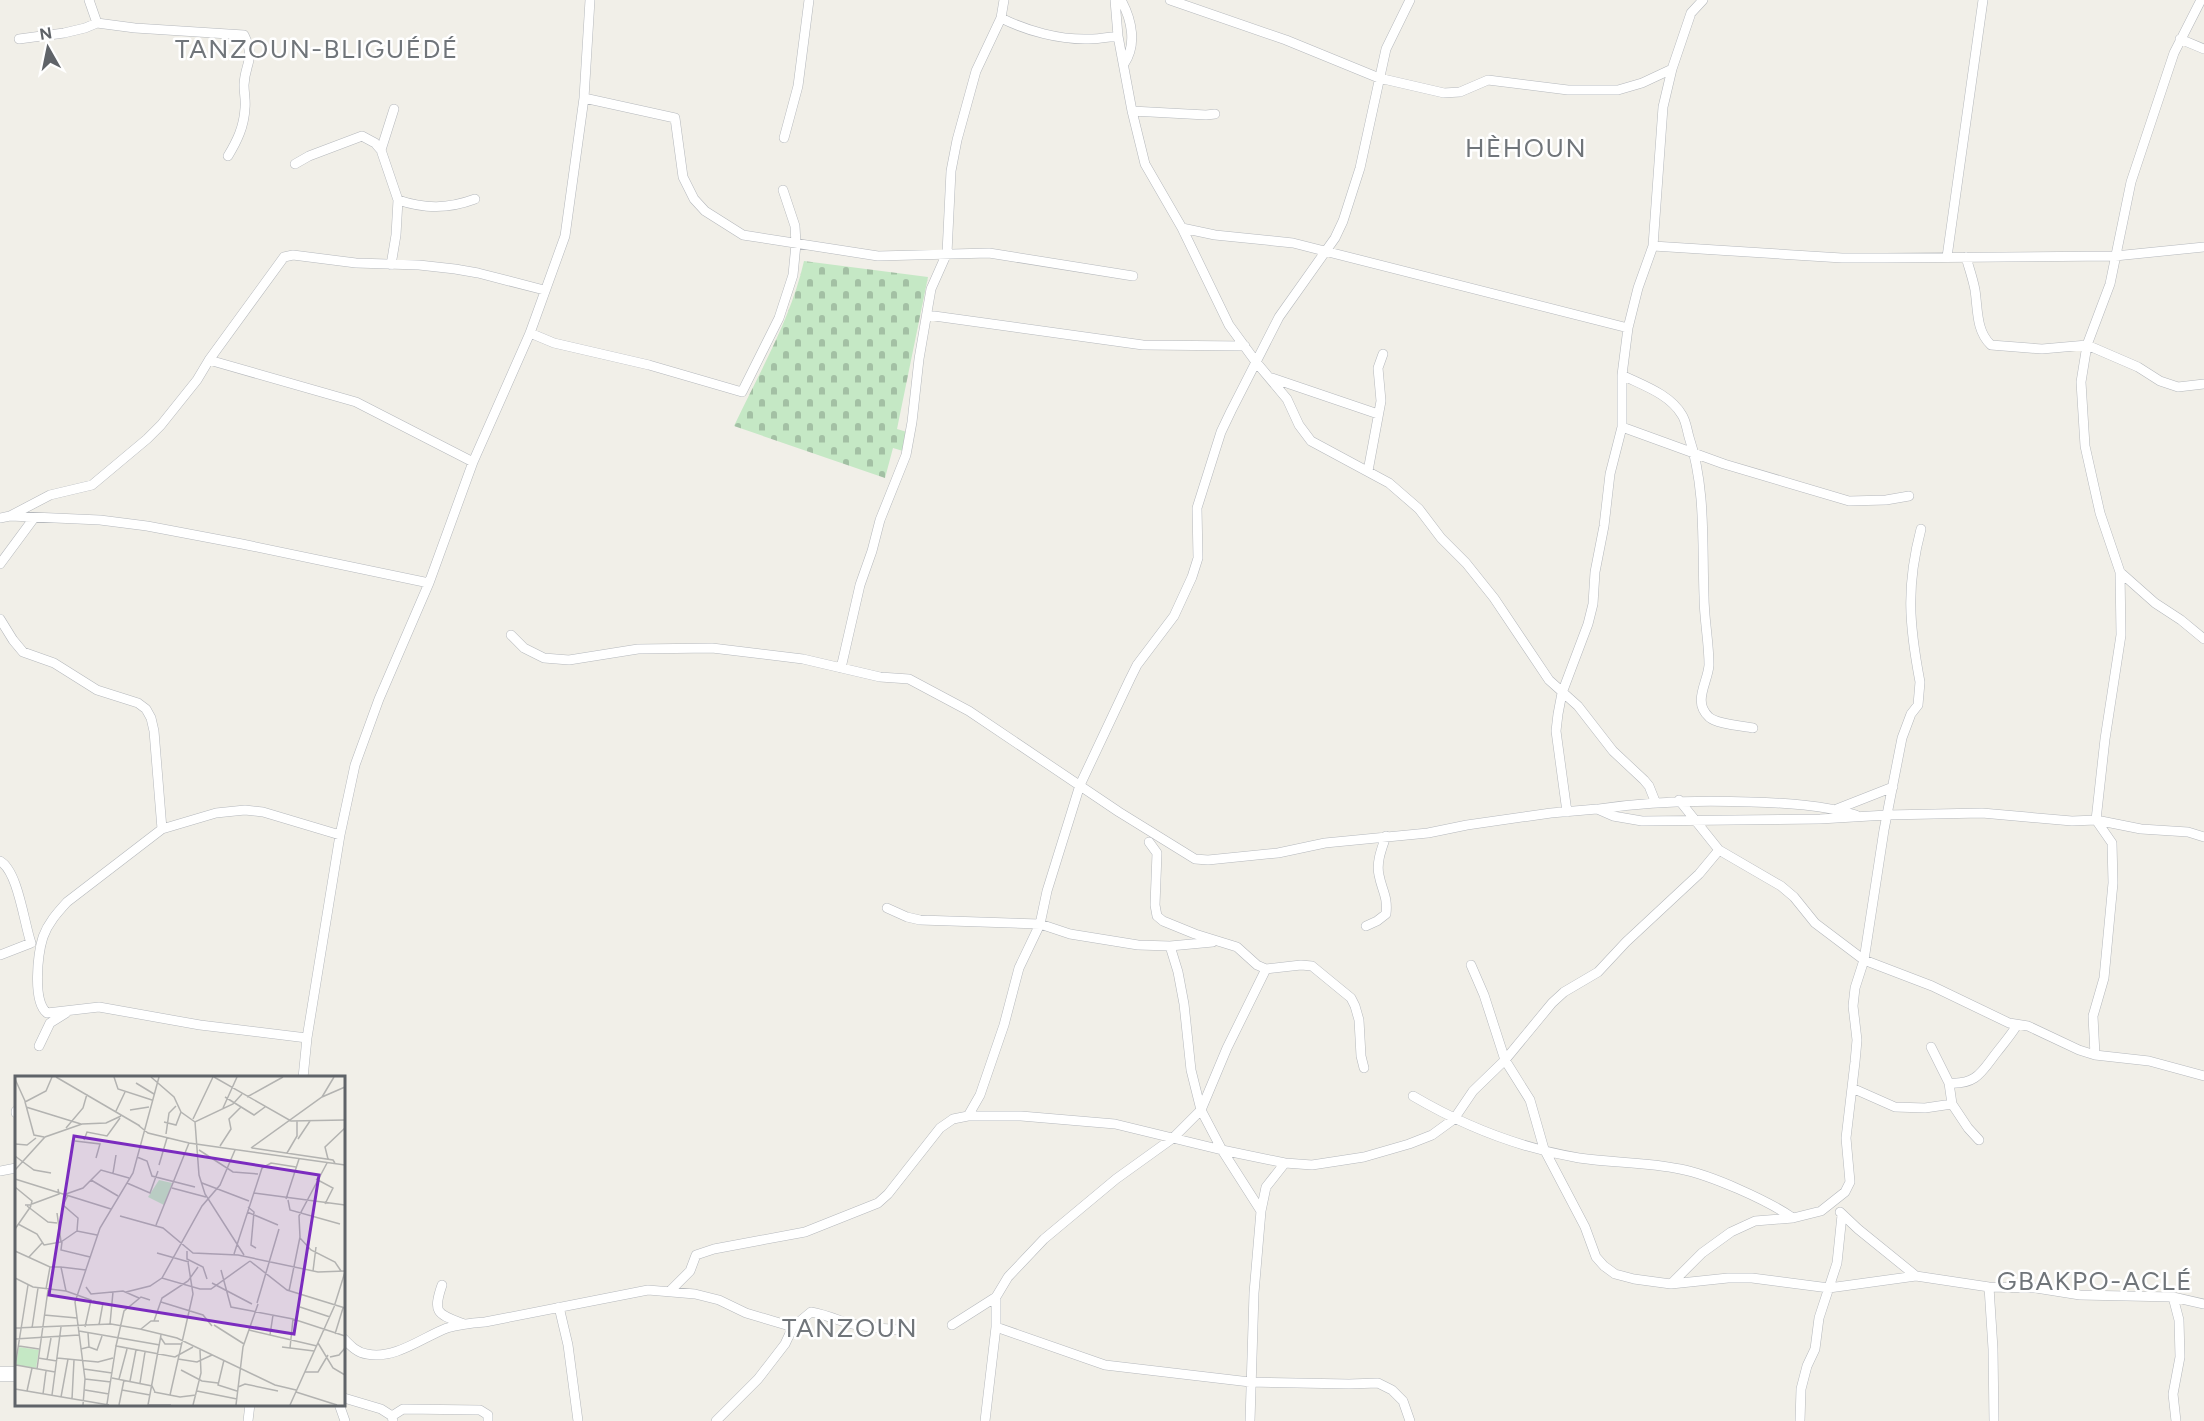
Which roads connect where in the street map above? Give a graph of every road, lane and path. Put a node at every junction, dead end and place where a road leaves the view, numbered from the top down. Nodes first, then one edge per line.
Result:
1 (89, 0) edge
2 (590, 0) edge
3 (809, 0) edge
4 (1004, 0) edge
5 (1115, 0) edge
6 (1121, 0) edge
7 (1170, 0) edge
8 (1410, 0) edge
9 (1703, 0) edge
10 (1983, 0) edge
11 (2201, 0) edge
12 (1001, 18) junction
13 (97, 23) junction
14 (1118, 36) junction
15 (19, 39) dead end
16 (2180, 39) junction
17 (2204, 49) edge
18 (1124, 64) junction
19 (1672, 69) junction
20 (1379, 78) junction
21 (584, 98) junction
22 (394, 109) dead end
23 (1132, 111) junction
24 (1215, 114) dead end
25 (784, 138) dead end
26 (381, 150) junction
27 (228, 156) dead end
28 (296, 164) dead end
29 (783, 190) dead end
30 (475, 199) dead end
31 (398, 200) junction
32 (1182, 228) junction
33 (796, 244) junction
34 (1653, 246) junction
35 (2204, 247) edge
36 (1325, 251) junction
37 (947, 253) junction
38 (2115, 256) junction
39 (1966, 257) junction
40 (1947, 258) junction
41 (391, 265) junction
42 (1132, 276) dead end
43 (544, 290) junction
44 (927, 315) junction
45 (1628, 328) junction
46 (530, 333) junction
47 (2087, 345) junction
48 (1245, 346) junction
49 (1383, 354) dead end
50 (209, 360) junction
51 (1256, 362) junction
52 (1622, 375) junction
53 (1271, 377) junction
54 (2204, 384) edge
55 (1378, 414) junction
56 (1622, 427) junction
57 (1695, 453) junction
58 (473, 462) junction
59 (1368, 471) junction
60 (1909, 496) dead end
61 (5, 517) edge
62 (34, 518) junction
63 (1922, 529) dead end
64 (0, 564) edge
65 (2120, 572) junction
66 (429, 583) junction
67 (0, 619) edge
68 (511, 635) dead end
69 (2203, 638) edge
70 (841, 668) junction
71 (1563, 693) junction
72 (1753, 728) dead end
73 (1080, 785) junction
74 (1893, 787) junction
75 (1679, 800) junction
76 (1655, 801) junction
77 (1597, 809) junction
78 (1837, 809) junction
79 (1567, 812) junction
80 (1887, 815) junction
81 (1862, 816) junction
82 (2096, 819) junction
83 (1696, 820) junction
84 (162, 829) junction
85 (340, 835) junction
86 (1386, 836) junction
87 (2204, 837) edge
88 (1149, 842) dead end
89 (1719, 850) junction
90 (0, 861) edge
91 (887, 908) dead end
92 (1040, 924) junction
93 (1366, 926) dead end
94 (42, 939) junction
95 (1218, 941) junction
96 (31, 943) junction
97 (1170, 946) junction
98 (0, 955) edge
99 (1864, 960) junction
100 (1471, 965) dead end
101 (1266, 969) junction
102 (50, 1018) junction
103 (2017, 1025) junction
104 (307, 1038) junction
105 (39, 1046) dead end
106 (1931, 1047) dead end
107 (2095, 1055) junction
108 (1505, 1060) junction
109 (1364, 1068) dead end
110 (303, 1076) edge
111 (2204, 1076) edge
112 (1949, 1083) junction
113 (1852, 1088) junction
114 (1413, 1096) dead end
115 (1952, 1104) junction
116 (1201, 1110) junction
117 (968, 1116) junction
118 (1454, 1119) junction
119 (1173, 1138) junction
120 (1979, 1140) dead end
121 (1544, 1149) junction
122 (1222, 1150) junction
123 (1285, 1163) junction
124 (15, 1168) edge
125 (0, 1171) edge
126 (1833, 1203) junction
127 (1261, 1211) junction
128 (1842, 1215) junction
129 (1793, 1218) junction
130 (1916, 1276) junction
131 (1671, 1284) junction
132 (442, 1285) dead end
133 (1989, 1287) junction
134 (1829, 1288) junction
135 (670, 1291) junction
136 (996, 1297) junction
137 (2173, 1297) junction
138 (2204, 1304) edge
139 (559, 1307) junction
140 (464, 1324) junction
141 (952, 1325) dead end
142 (793, 1327) junction
143 (996, 1327) junction
144 (898, 1330) dead end
145 (345, 1340) edge
146 (1250, 1382) junction
147 (345, 1398) edge
148 (250, 1406) edge
149 (340, 1406) edge
150 (392, 1418) edge
151 (248, 1421) edge
152 (345, 1421) edge
153 (488, 1421) edge
154 (578, 1421) edge
155 (716, 1421) edge
156 (985, 1421) edge
157 (1250, 1421) edge
158 (1410, 1421) edge
159 (1800, 1421) edge
160 (1994, 1421) edge
161 (2176, 1421) edge

1 - 13 street
2 - 21 street
3 - 25 street
4 - 12 street
5 - 14 street
6 - 18 street
7 - 20 street
8 - 20 street
9 - 19 street
10 - 40 street
11 - 16 street
12 - 14 street
12 - 37 street
13 - 15 street
13 - 27 street
14 - 18 street
16 - 17 street
16 - 38 street
18 - 23 street
19 - 20 street
19 - 34 street
20 - 36 street
21 - 33 street
21 - 43 street
22 - 26 street
23 - 24 street
23 - 32 street
26 - 28 street
26 - 31 street
29 - 33 street
30 - 31 street
31 - 41 street
32 - 36 street
32 - 48 street
33 - 37 street
33 - 46 street
34 - 40 street
34 - 45 street
35 - 38 street
36 - 45 street
36 - 51 street
37 - 42 street
37 - 44 street
38 - 39 street
38 - 47 street
39 - 40 street
39 - 47 street
41 - 43 street
41 - 50 street
43 - 46 street
44 - 48 street
44 - 70 street
45 - 52 street
46 - 58 street
47 - 54 street
47 - 65 street
48 - 51 street
49 - 55 street
50 - 58 street
50 - 61 street
51 - 53 street
51 - 73 street
52 - 56 street
52 - 57 street
53 - 55 street
53 - 59 street
55 - 59 street
56 - 57 street
56 - 71 street
57 - 60 street
57 - 72 street
58 - 66 street
59 - 71 street
61 - 62 street
62 - 64 street
62 - 66 street
63 - 74 street
65 - 69 street
65 - 82 street
66 - 85 street
67 - 84 street
68 - 70 street
70 - 73 street
71 - 76 street
71 - 79 street
73 - 86 street
73 - 92 street
74 - 78 street
74 - 80 street
75 - 76 street
75 - 78 street
75 - 83 street
76 - 77 street
77 - 79 street
77 - 83 street
78 - 81 street
79 - 86 street
80 - 81 street
80 - 82 street
80 - 99 street
81 - 83 street
82 - 87 street
82 - 107 street
83 - 89 street
84 - 85 street
84 - 94 street
85 - 104 street
86 - 93 street
88 - 95 street
89 - 99 street
89 - 108 street
90 - 96 street
91 - 92 street
92 - 97 street
92 - 117 street
94 - 96 street
94 - 102 street
95 - 97 street
95 - 101 street
96 - 98 street
97 - 116 street
99 - 103 street
99 - 113 street
100 - 108 street
101 - 109 street
101 - 116 street
102 - 104 street
102 - 105 street
103 - 107 street
103 - 112 street
104 - 110 street
106 - 112 street
107 - 111 street
108 - 118 street
108 - 121 street
112 - 115 street
113 - 115 street
113 - 126 street
114 - 118 street
115 - 120 street
116 - 119 street
116 - 122 street
117 - 119 street
117 - 135 street
118 - 121 street
118 - 123 street
119 - 122 street
119 - 136 street
121 - 129 street
121 - 131 street
122 - 123 street
122 - 127 street
123 - 127 street
124 - 125 street
126 - 128 street
126 - 129 street
127 - 146 street
128 - 130 street
128 - 134 street
129 - 131 street
130 - 133 street
130 - 134 street
131 - 134 street
132 - 140 street
133 - 137 street
133 - 160 street
134 - 159 street
135 - 139 street
135 - 142 street
136 - 141 street
136 - 143 street
137 - 138 street
137 - 161 street
139 - 140 street
139 - 154 street
140 - 145 street
142 - 144 street
142 - 155 street
143 - 146 street
143 - 156 street
146 - 157 street
146 - 158 street
147 - 150 street
148 - 151 street
149 - 152 street
150 - 153 street

